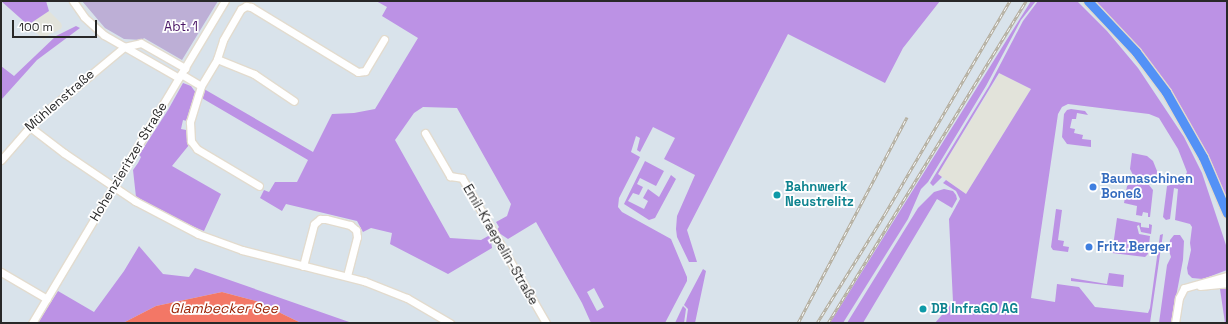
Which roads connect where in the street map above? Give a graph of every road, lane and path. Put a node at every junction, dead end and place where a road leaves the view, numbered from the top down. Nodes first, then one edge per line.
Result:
1 (73, 1) edge
2 (225, 1) edge
3 (1088, 1) edge
4 (384, 39) dead end
5 (124, 47) junction
6 (217, 59) junction
7 (182, 73) junction
8 (201, 86) junction
9 (294, 101) dead end
10 (30, 127) junction
11 (425, 133) dead end
12 (1, 160) edge
13 (259, 186) dead end
14 (114, 188) junction
15 (1227, 213) edge
16 (303, 266) junction
17 (1, 272) edge
18 (347, 276) junction
19 (1226, 278) edge
20 (46, 300) junction
21 (32, 323) edge
22 (450, 323) edge
23 (546, 323) edge
24 (1175, 323) edge

1 - 5 street
2 - 7 street, Hohenzieritzer Straße
3 - 15 main road
4 - 6 street
5 - 7 street
5 - 7 street
5 - 10 street, Mühlenstraße
6 - 8 street
6 - 9 street
7 - 8 street
7 - 14 street, Hohenzieritzer Straße
8 - 13 street
10 - 12 street, Mühlenstraße
10 - 14 street
11 - 23 street, Emil-Kraepelin-Straße
14 - 16 street
14 - 20 street, Hohenzieritzer Straße
16 - 18 street
16 - 18 street
17 - 20 street
18 - 22 street
19 - 24 street
20 - 21 street, Hohenzieritzer Straße

